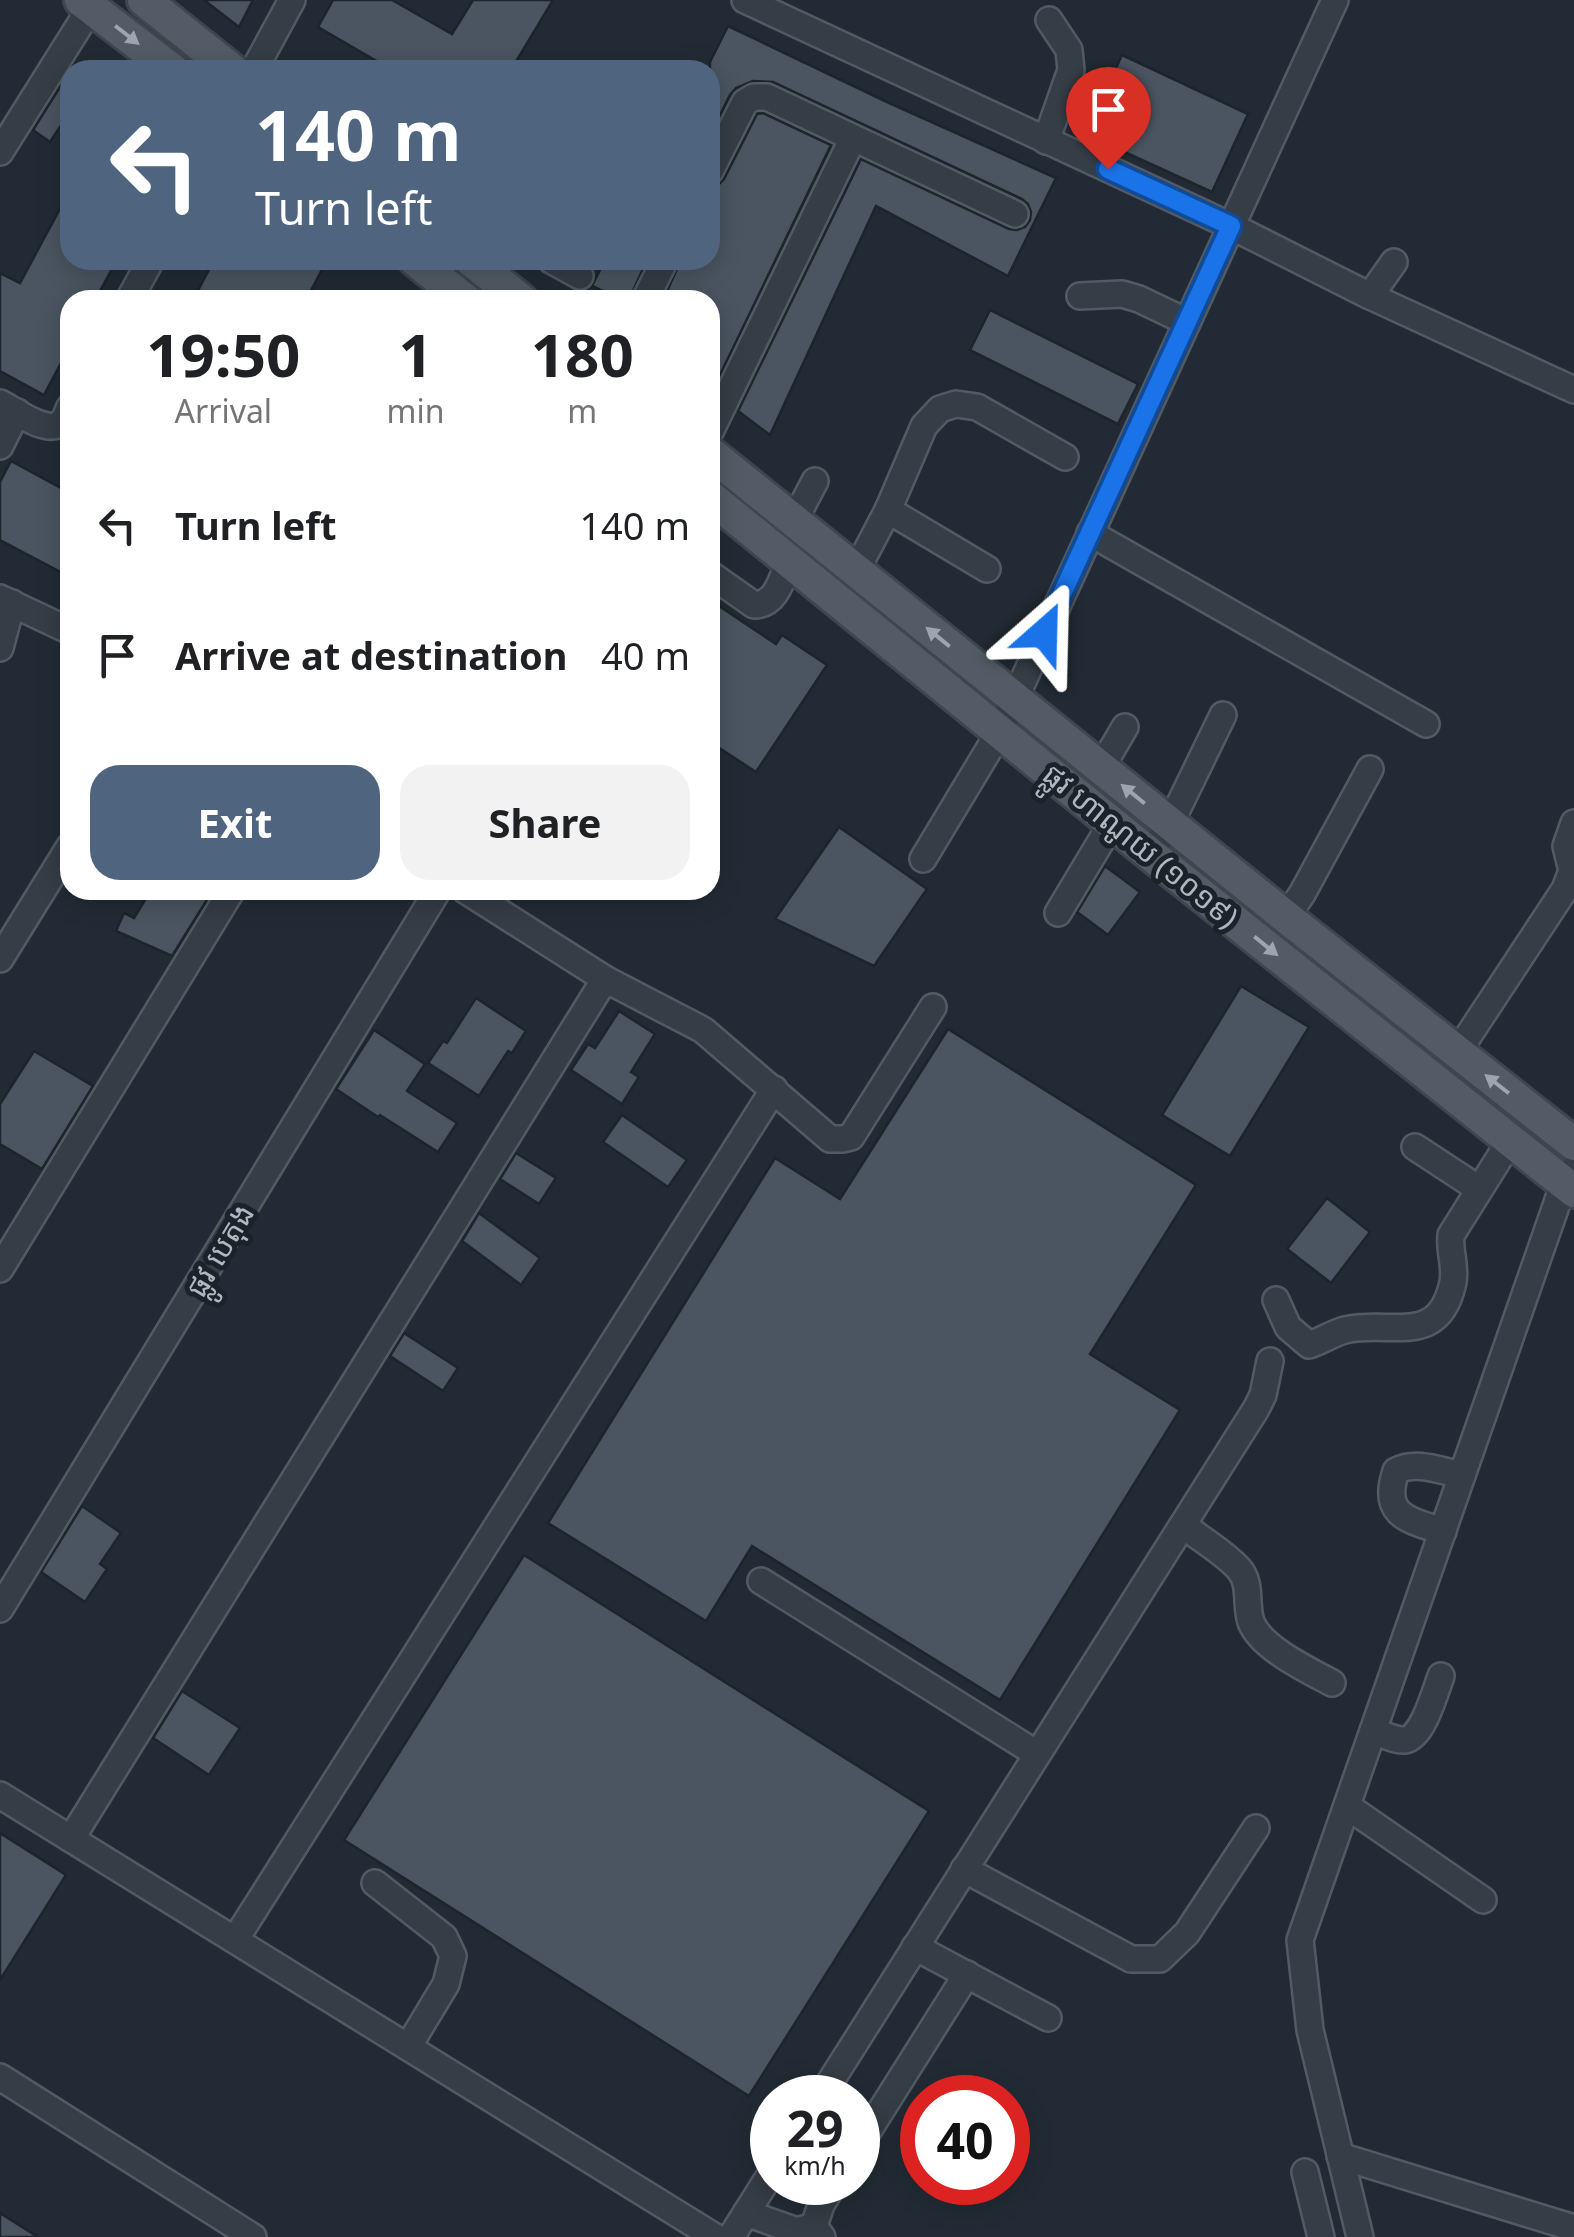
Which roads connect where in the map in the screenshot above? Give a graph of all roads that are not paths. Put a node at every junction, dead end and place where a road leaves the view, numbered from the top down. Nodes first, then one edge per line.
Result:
1 (144, 0) edge
2 (292, 0) edge
3 (745, 0) edge
4 (1335, 0) edge
5 (86, 4) edge
6 (1049, 20) dead end
7 (159, 60) edge
8 (219, 60) edge
9 (259, 60) edge
10 (853, 138) junction
11 (1046, 140) junction
12 (720, 151) edge
13 (0, 152) edge
14 (1014, 214) dead end
15 (1231, 226) junction
16 (1394, 262) dead end
17 (425, 270) edge
18 (484, 270) edge
19 (569, 270) edge
20 (580, 276) dead end
21 (446, 290) edge
22 (508, 290) edge
23 (1080, 296) dead end
24 (1370, 296) junction
25 (1187, 322) junction
26 (1574, 390) edge
27 (8, 407) edge
28 (720, 411) edge
29 (60, 423) edge
30 (0, 446) edge
31 (1065, 457) dead end
32 (720, 461) edge
33 (815, 481) dead end
34 (720, 506) edge
35 (888, 510) junction
36 (794, 521) junction
37 (1090, 534) junction
38 (790, 562) junction
39 (987, 569) dead end
40 (856, 571) junction
41 (720, 581) edge
42 (6, 600) edge
43 (60, 626) edge
44 (0, 648) edge
45 (1014, 699) junction
46 (1223, 715) dead end
47 (1426, 724) dead end
48 (1126, 727) dead end
49 (1000, 731) junction
50 (1101, 768) junction
51 (1370, 770) dead end
52 (1574, 822) edge
53 (1112, 823) junction
54 (1170, 824) junction
55 (1150, 854) junction
56 (923, 859) dead end
57 (60, 862) edge
58 (226, 900) edge
59 (432, 900) edge
60 (481, 900) edge
61 (1058, 913) dead end
62 (1286, 917) junction
63 (0, 959) edge
64 (605, 979) junction
65 (933, 1007) dead end
66 (1458, 1053) junction
67 (774, 1089) junction
68 (1510, 1140) junction
69 (1574, 1144) edge
70 (1415, 1147) dead end
71 (1571, 1181) edge
72 (1479, 1189) junction
73 (0, 1269) edge
74 (1276, 1300) dead end
75 (1270, 1361) dead end
76 (1462, 1475) junction
77 (1183, 1525) junction
78 (1442, 1531) junction
79 (761, 1581) dead end
80 (0, 1609) edge
81 (1440, 1676) dead end
82 (1332, 1683) dead end
83 (1373, 1730) junction
84 (1038, 1754) junction
85 (0, 1795) edge
86 (1347, 1806) junction
87 (1256, 1828) dead end
88 (71, 1839) junction
89 (964, 1869) junction
90 (375, 1883) dead end
91 (1482, 1900) dead end
92 (235, 1940) junction
93 (915, 1947) junction
94 (967, 1974) junction
95 (1048, 2018) dead end
96 (408, 2048) junction
97 (834, 2075) edge
98 (0, 2077) edge
99 (880, 2113) edge
100 (1340, 2156) junction
101 (1305, 2172) dead end
102 (751, 2205) edge
103 (821, 2205) edge
104 (746, 2213) junction
105 (1574, 2228) edge
106 (818, 2232) edge
107 (254, 2237) edge
108 (714, 2237) edge
109 (732, 2237) edge
110 (1321, 2237) edge
111 (1360, 2237) edge

1 - 8 main road
2 - 9 street
3 - 11 street
4 - 15 street
5 -> 7 main road
5 - 13 street
6 - 11 street
10 - 12 street
10 - 14 street
10 - 28 street
11 - 15 street
15 - 24 street
15 - 25 street
16 - 24 street
17 - 21 main road
18 - 22 main road
19 - 20 street
23 - 25 street
24 - 26 street
25 - 37 street
27 - 29 street
27 - 30 street
31 - 35 street
32 - 36 main road, ផ្លូវ ហាណូយ (១០១៩)
33 - 36 street
34 - 38 main road, ផ្លូវ ហាណូយ (១០១៩)
35 - 39 street
35 - 40 street
36 - 40 main road, ផ្លូវ ហាណូយ (១០១៩)
37 - 45 street
37 - 47 street
38 - 41 street
38 - 49 main road, ផ្លូវ ហាណូយ (១០១៩)
45 -> 40 main road, ផ្លូវ ហាណូយ (១០១៩)
42 - 43 street
42 - 44 street
45 - 49 street
45 - 50 main road, ផ្លូវ ហាណូយ (១០១៩)
46 - 54 street
48 - 50 street
49 - 53 main road, ផ្លូវ ហាណូយ (១០១៩)
49 - 56 street
54 -> 50 main road, ផ្លូវ ហាណូយ (១០១៩)
51 - 62 street
52 - 66 street
53 - 55 main road, ផ្លូវ ហាណូយ (១០១៩)
53 - 61 street
54 - 55 street
54 - 62 main road, ផ្លូវ ហាណូយ (១០១៩)
55 -> 68 main road, ផ្លូវ ហាណូយ (១០១៩)
57 - 63 street
58 - 73 street
59 - 80 street, ផ្លូវ បេតុង
60 - 64 street
62 - 66 main road, ផ្លូវ ហាណូយ (១០១៩)
64 - 67 street
64 - 88 street
65 - 67 street
69 -> 66 main road, ផ្លូវ ហាណូយ (១០១៩)
67 - 92 street
68 - 71 main road, ផ្លូវ ហាណូយ (១០១៩)
68 - 72 street
70 - 72 street
71 - 76 street
72 - 74 street
75 - 77 street
76 - 78 street
76 - 78 street
77 - 82 street
77 - 84 street
78 - 83 street
79 - 84 street
81 - 83 street
83 - 86 street
84 - 89 street
85 - 88 street
86 - 91 street
86 - 100 street
87 - 89 street
88 - 92 street
89 - 93 street
90 - 96 street
92 - 96 street
93 - 94 street
93 - 97 street
94 - 95 street
94 - 99 street
96 - 108 street
98 - 107 street
100 - 105 street
100 - 111 street
101 - 110 street
102 - 104 street
103 - 106 street
104 - 106 street
104 - 109 street

